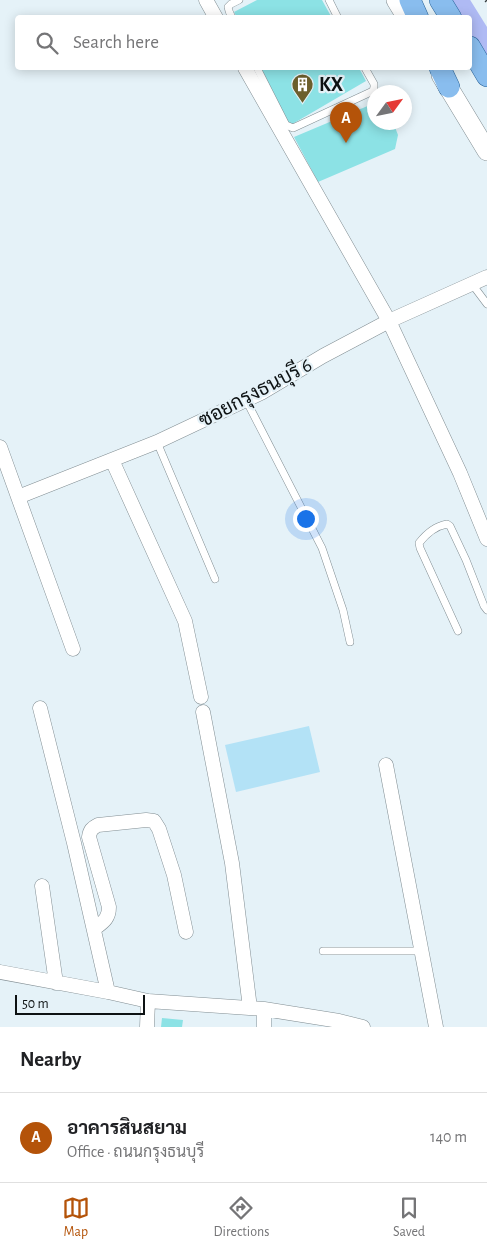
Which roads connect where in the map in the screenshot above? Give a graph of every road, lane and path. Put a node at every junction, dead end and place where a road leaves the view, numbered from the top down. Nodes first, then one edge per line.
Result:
1 (206, 0) edge
2 (240, 0) edge
3 (329, 0) edge
4 (396, 0) edge
5 (410, 0) edge
6 (440, 0) edge
7 (214, 15) edge
8 (230, 15) edge
9 (336, 15) edge
10 (405, 15) edge
11 (417, 15) edge
12 (449, 15) edge
13 (472, 50) edge
14 (246, 70) edge
15 (258, 70) edge
16 (366, 70) edge
17 (439, 70) edge
18 (487, 76) edge
19 (449, 87) joint
20 (487, 151) edge
21 (487, 277) edge
22 (472, 283) junction
23 (487, 304) edge
24 (389, 321) junction
25 (246, 400) junction
26 (157, 442) junction
27 (0, 447) edge
28 (112, 460) junction
29 (18, 497) junction
30 (487, 539) edge
31 (215, 579) dead end
32 (487, 610) edge
33 (458, 631) dead end
34 (350, 642) dead end
35 (73, 649) dead end
36 (201, 696) dead end
37 (40, 708) dead end
38 (203, 712) dead end
39 (386, 765) dead end
40 (42, 886) dead end
41 (94, 929) junction
42 (186, 932) dead end
43 (323, 951) dead end
44 (422, 951) junction
45 (0, 972) edge
46 (56, 983) junction
47 (108, 992) junction
48 (148, 1001) junction
49 (257, 1008) junction
50 (147, 1027) edge
51 (264, 1027) edge
52 (363, 1027) edge
53 (436, 1027) edge

1 - 7 street
2 - 8 lane
3 - 9 lane
4 - 10 main road
5 - 11 main road
6 - 12 main road
13 - 18 main road
14 - 24 street
15 - 16 lane
17 - 19 main road
19 - 20 main road
21 - 22 street, ซอยกรุงธนบุรี 6
22 - 23 lane
22 - 24 street, ซอยกรุงธนบุรี 6
24 - 25 street, ซอยกรุงธนบุรี 6
24 - 30 street
25 - 26 street, ซอยกรุงธนบุรี 6
25 - 34 lane
26 - 28 street, ซอยกรุงธนบุรี 6
26 - 31 lane
27 - 29 street
28 - 29 street, ซอยกรุงธนบุรี 6
28 - 36 street
29 - 35 street
32 - 33 lane
37 - 41 street
38 - 49 street
39 - 44 street
40 - 46 street
41 - 42 street
41 - 47 street
43 - 44 lane
44 - 53 street
45 - 46 street
46 - 47 street
47 - 48 street
48 - 49 street
48 - 50 street
49 - 51 street
49 - 52 street

